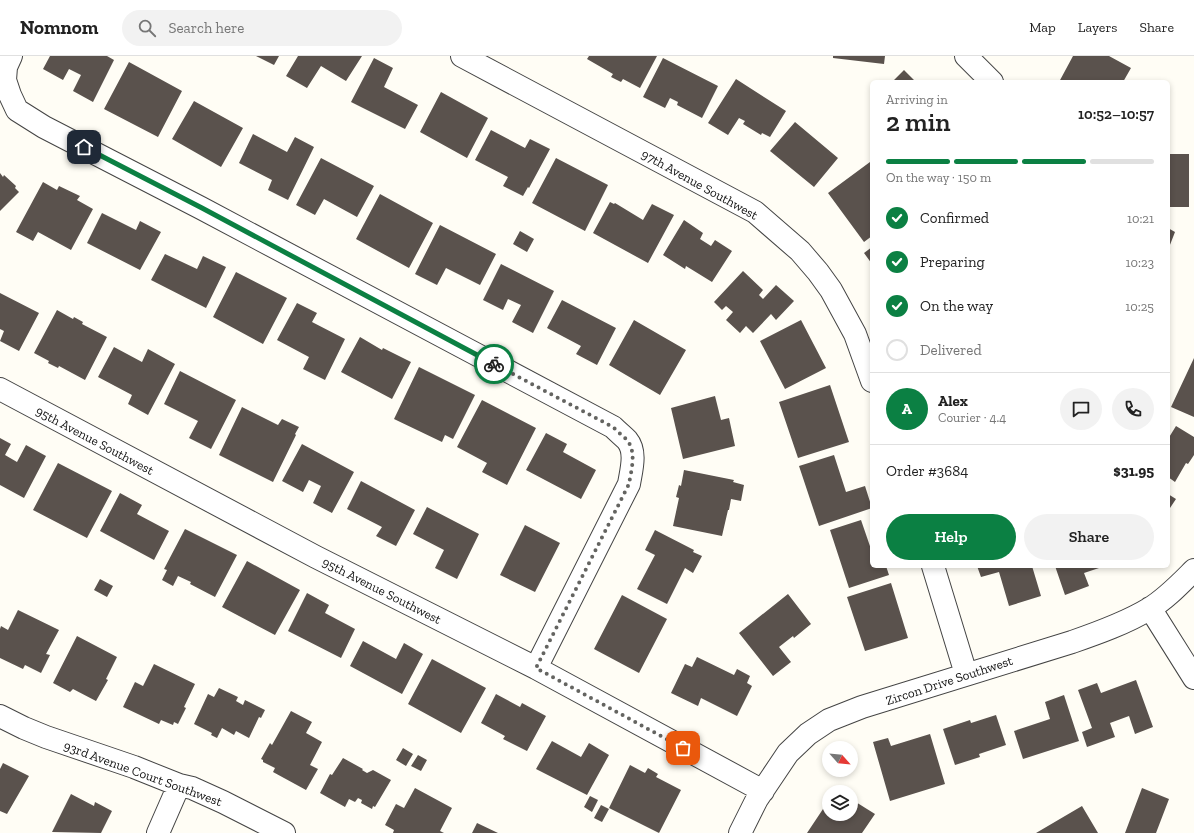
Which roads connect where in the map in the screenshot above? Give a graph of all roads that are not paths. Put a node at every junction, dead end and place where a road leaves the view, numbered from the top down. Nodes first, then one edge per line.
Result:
1 (11, 56) edge
2 (462, 56) edge
3 (966, 56) edge
4 (990, 80) edge
5 (870, 375) edge
6 (0, 389) edge
7 (934, 568) edge
8 (1194, 570) edge
9 (1150, 608) junction
10 (536, 668) junction
11 (966, 674) junction
12 (1194, 678) edge
13 (0, 716) edge
14 (179, 785) junction
15 (763, 792) junction
16 (158, 833) edge
17 (284, 833) edge
18 (740, 833) edge

1 - 10 street
2 - 5 street, 97th Avenue Southwest
3 - 4 street
6 - 10 street, 95th Avenue Southwest
7 - 11 street
8 - 9 street, Zircon Drive Southwest
9 - 11 street, Zircon Drive Southwest
9 - 12 street
10 - 15 street, 95th Avenue Southwest
11 - 15 street, Zircon Drive Southwest
13 - 14 street, 93rd Avenue Court Southwest
14 - 16 street
14 - 17 street, 93rd Avenue Court Southwest
15 - 18 street, Zircon Drive Southwest

